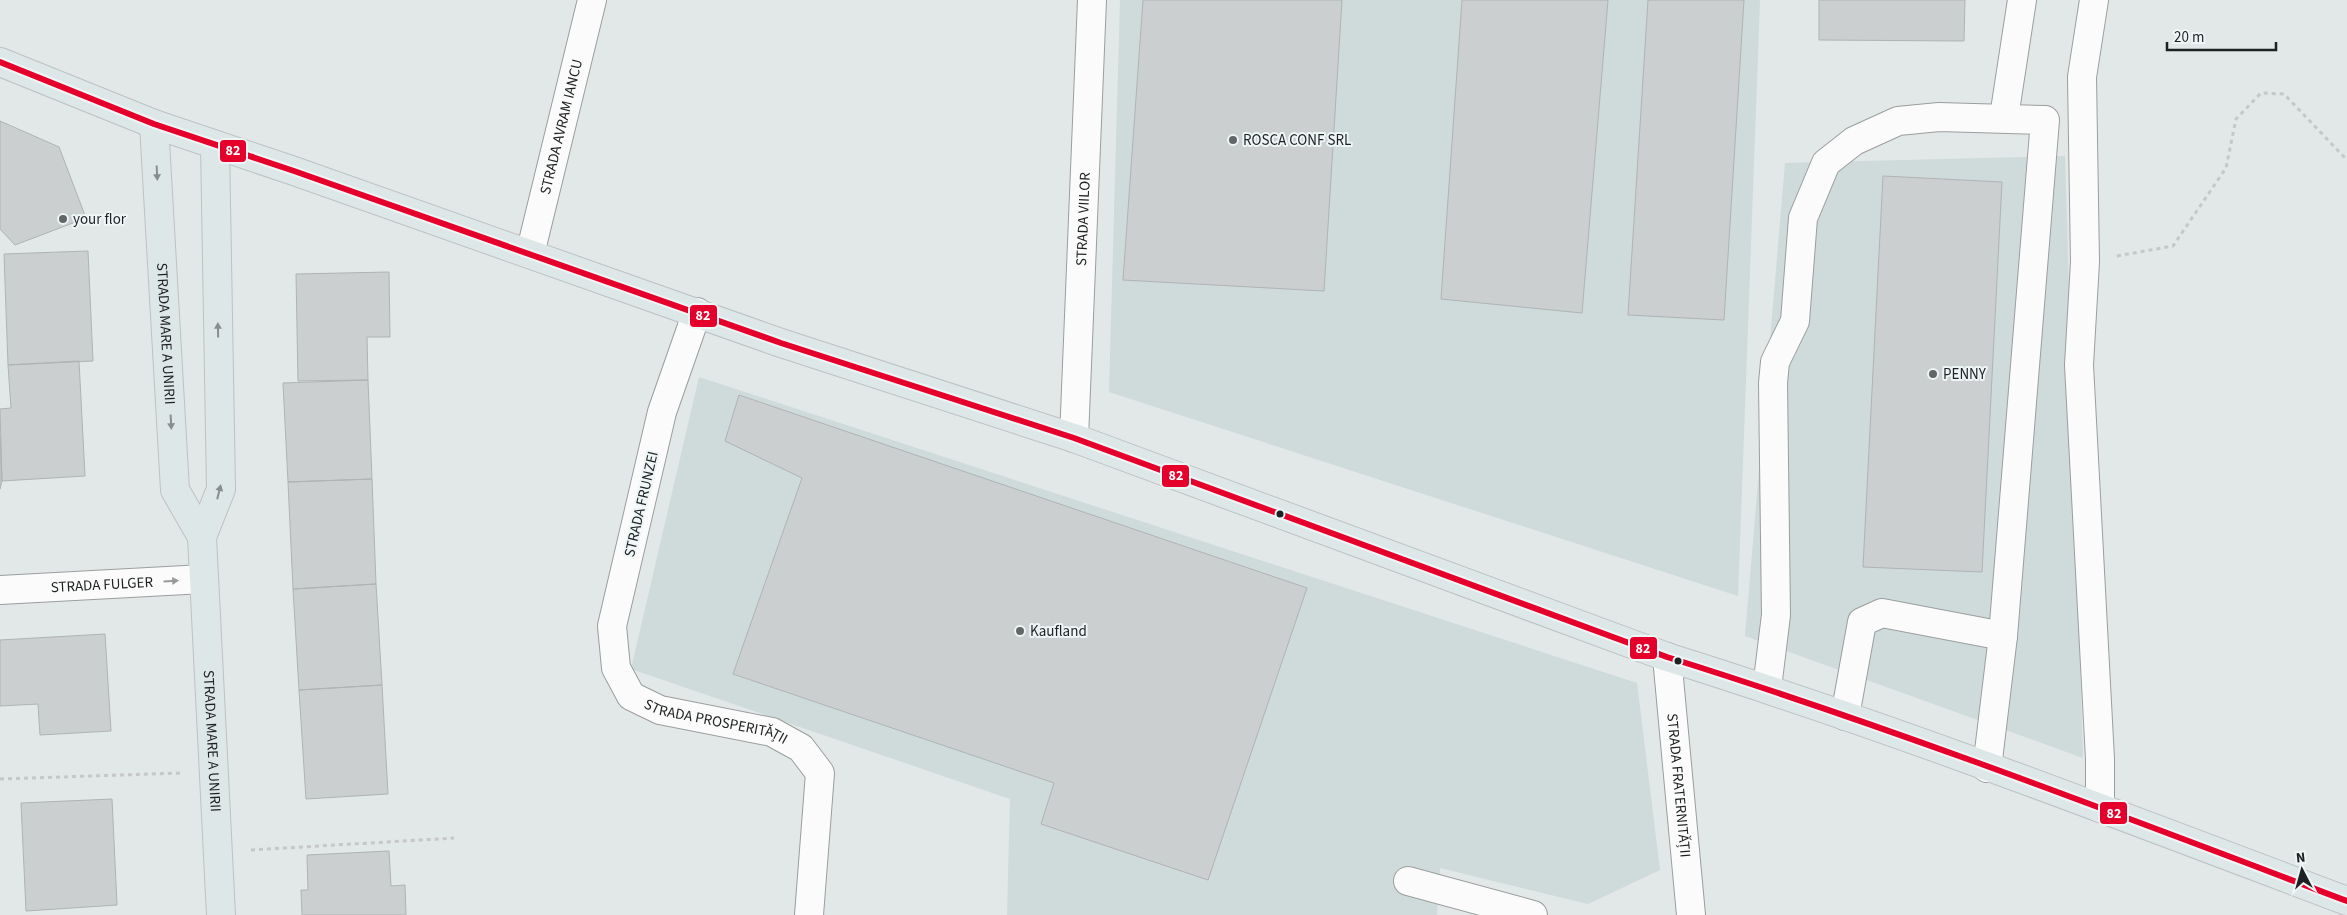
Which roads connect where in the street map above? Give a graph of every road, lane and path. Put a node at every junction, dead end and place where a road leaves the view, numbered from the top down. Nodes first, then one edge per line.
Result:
1 (592, 0) edge
2 (1092, 0) edge
3 (2022, 0) edge
4 (2094, 0) edge
5 (0, 62) edge
6 (2004, 117) junction
7 (2081, 119) junction
8 (2045, 120) junction
9 (154, 124) junction
10 (215, 145) junction
11 (2347, 160) edge
12 (530, 254) junction
13 (2085, 262) junction
14 (696, 312) junction
15 (1074, 438) junction
16 (202, 537) junction
17 (204, 579) junction
18 (0, 590) edge
19 (2003, 636) junction
20 (1667, 657) junction
21 (1767, 688) junction
22 (631, 696) joint
23 (1845, 716) junction
24 (1987, 768) junction
25 (214, 772) junction
26 (0, 779) edge
27 (2100, 808) junction
28 (454, 838) dead end
29 (218, 852) junction
30 (1408, 881) dead end
31 (2347, 901) edge
32 (221, 915) edge
33 (809, 915) edge
34 (1533, 915) edge
35 (1690, 915) edge

1 - 12 street, STRADA AVRAM IANCU
2 - 15 street, STRADA VIILOR
3 - 6 street
4 - 7 street
5 - 9 main road
6 - 8 street
6 - 21 street
7 - 8 street
7 - 13 street
8 - 19 street
9 - 10 main road
9 -> 16 main road, STRADA MARE A UNIRII
10 - 12 main road
16 -> 10 main road, STRADA MARE A UNIRII
11 - 13 path
12 - 14 main road
13 - 27 street
14 - 15 main road
14 - 22 street, STRADA FRUNZEI
15 - 20 main road
16 - 17 main road, STRADA MARE A UNIRII
18 -> 17 street, STRADA FULGER
17 - 25 main road, STRADA MARE A UNIRII
19 - 23 street
19 - 24 street
20 - 21 main road
20 - 35 street, STRADA FRATERNITĂȚII
21 - 23 main road
22 - 33 street, STRADA PROSPERITĂȚII
23 - 24 main road
24 - 27 main road
25 - 26 path
25 - 29 main road, STRADA MARE A UNIRII
27 - 31 main road
28 - 29 path
29 - 32 main road, STRADA MARE A UNIRII
30 - 34 street

